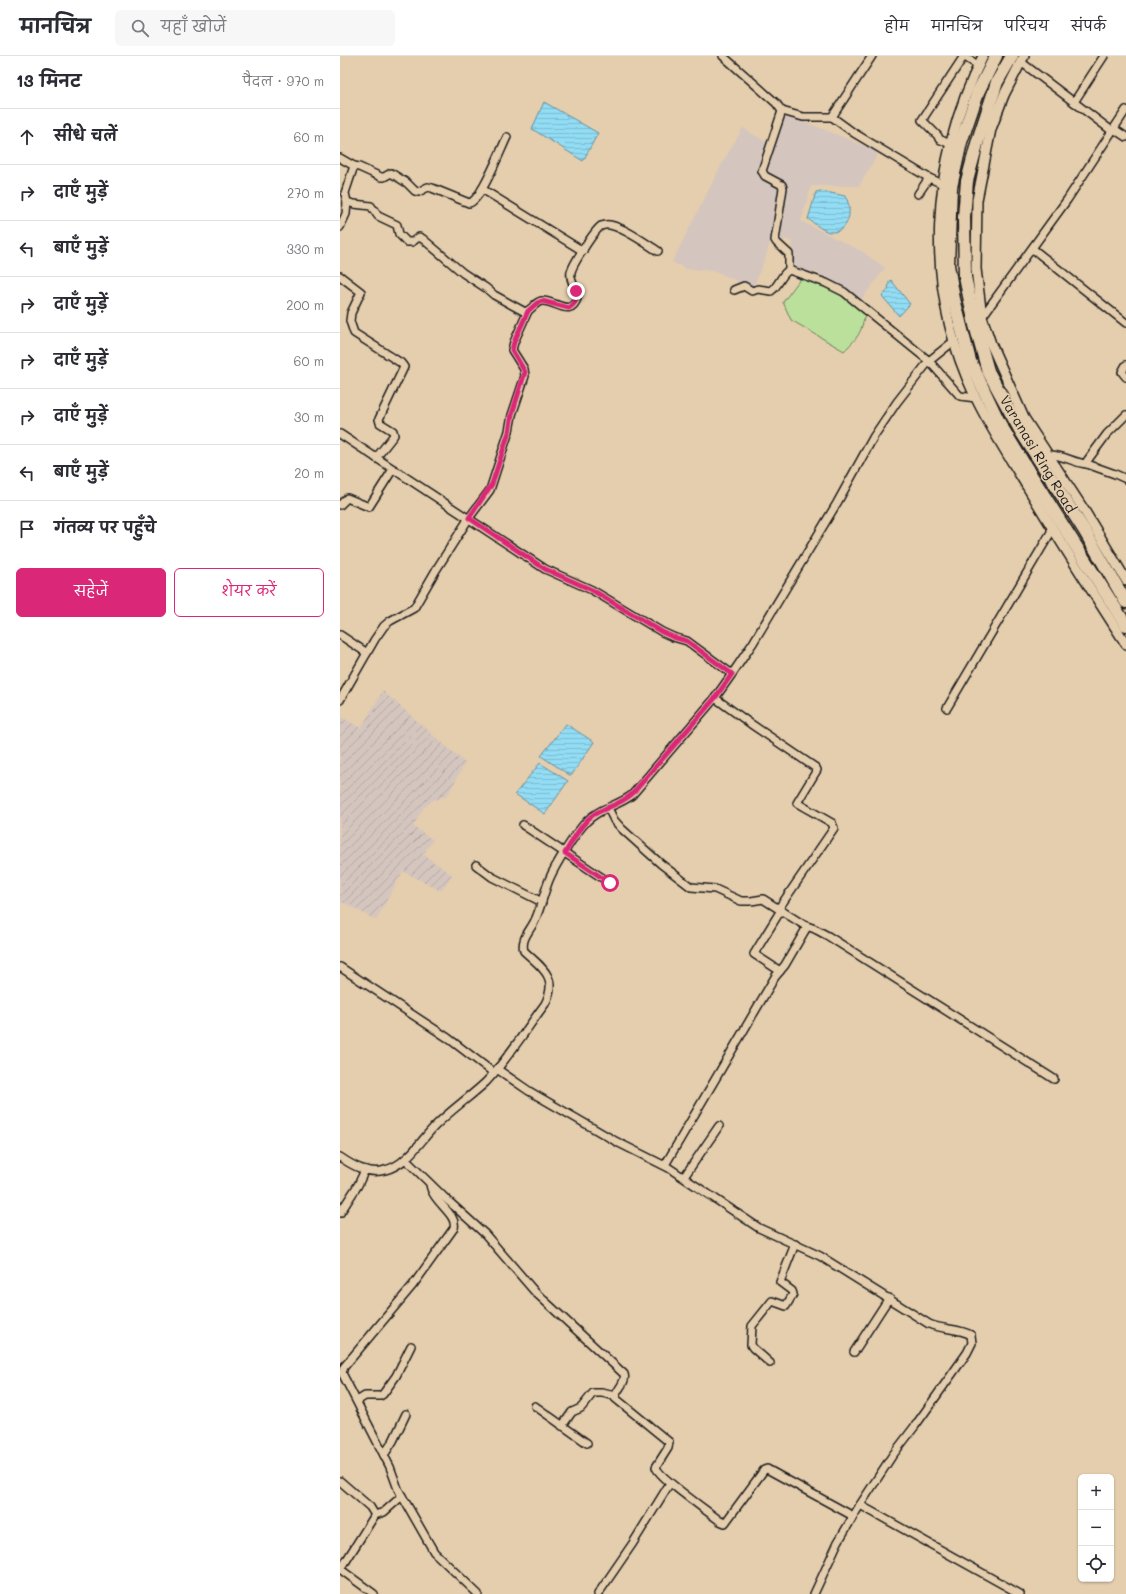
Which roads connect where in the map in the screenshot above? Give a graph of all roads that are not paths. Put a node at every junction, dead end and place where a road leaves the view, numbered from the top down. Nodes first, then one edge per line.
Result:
1 (723, 56) edge
2 (872, 56) edge
3 (964, 56) edge
4 (983, 56) edge
5 (996, 56) edge
6 (1104, 56) edge
7 (1019, 58) edge
8 (978, 65) junction
9 (1074, 102) junction
10 (1126, 110) edge
11 (782, 111) junction
12 (832, 117) junction
13 (1113, 130) junction
14 (507, 137) dead end
15 (1126, 137) edge
16 (950, 144) junction
17 (340, 158) edge
18 (354, 166) junction
19 (928, 178) junction
20 (942, 184) junction
21 (482, 189) junction
22 (918, 194) dead end
23 (347, 202) junction
24 (340, 227) edge
25 (1033, 249) junction
26 (583, 250) junction
27 (658, 252) dead end
28 (789, 270) junction
29 (340, 276) edge
30 (734, 290) dead end
31 (528, 311) junction
32 (982, 317) junction
33 (1126, 323) edge
34 (954, 341) junction
35 (929, 361) junction
36 (1126, 366) edge
37 (1126, 377) edge
38 (976, 398) junction
39 (1126, 415) edge
40 (340, 434) edge
41 (1049, 455) junction
42 (376, 458) junction
43 (1087, 464) junction
44 (393, 469) junction
45 (1126, 479) edge
46 (340, 506) edge
47 (469, 518) junction
48 (1051, 526) junction
49 (1126, 580) edge
50 (1126, 602) edge
51 (1126, 625) edge
52 (340, 635) edge
53 (1126, 644) edge
54 (367, 653) junction
55 (732, 674) junction
56 (715, 698) junction
57 (340, 700) edge
58 (948, 708) dead end
59 (608, 808) junction
60 (523, 825) dead end
61 (565, 853) junction
62 (476, 865) dead end
63 (610, 883) dead end
64 (542, 902) junction
65 (780, 909) junction
66 (807, 927) junction
67 (340, 967) edge
68 (780, 971) junction
69 (495, 1071) junction
70 (1054, 1079) dead end
71 (719, 1126) dead end
72 (340, 1157) edge
73 (405, 1159) junction
74 (665, 1165) junction
75 (365, 1170) junction
76 (684, 1177) junction
77 (430, 1184) junction
78 (340, 1213) edge
79 (464, 1215) junction
80 (454, 1222) junction
81 (795, 1244) junction
82 (889, 1298) junction
83 (411, 1346) dead end
84 (854, 1352) dead end
85 (770, 1363) dead end
86 (341, 1368) edge
87 (615, 1396) junction
88 (357, 1401) junction
89 (535, 1406) dead end
90 (406, 1414) dead end
91 (562, 1426) junction
92 (587, 1443) dead end
93 (384, 1455) junction
94 (340, 1481) edge
95 (670, 1483) junction
96 (402, 1496) junction
97 (860, 1505) junction
98 (375, 1515) junction
99 (853, 1516) junction
100 (340, 1569) edge
101 (374, 1594) edge
102 (478, 1594) edge
103 (598, 1594) edge
104 (814, 1594) edge
105 (1020, 1594) edge

1 - 11 street
2 - 12 street
3 - 8 street
3 - 16 street
4 - 8 street
5 - 51 highway, Varanasi Ring Road
6 - 9 street
7 - 9 street
7 - 32 street
7 - 50 highway
8 - 16 street
9 - 13 street
10 - 13 street
11 - 12 street
11 - 28 street
12 - 19 street
13 - 15 street
13 - 25 street
14 - 21 street
16 - 20 street
17 - 18 street
18 - 21 street
18 - 23 street
19 - 20 street
19 - 22 street
20 - 34 street
21 - 26 street
23 - 24 street
23 - 31 street
25 - 32 street
25 - 33 street
26 - 27 street
26 - 31 street
28 - 30 street
28 - 35 street
29 - 42 street
31 - 47 street
32 - 41 street
34 - 35 street
34 - 38 street
35 - 38 street
35 - 55 street
36 - 37 street
38 - 48 street
39 - 43 street
40 - 42 street
41 - 43 street
41 - 49 street
42 - 44 street
43 - 45 street
44 - 46 street
44 - 47 street
47 - 54 street
47 - 55 street
48 - 53 street
48 - 58 street
52 - 54 street
54 - 57 street
55 - 56 street
56 - 59 street
56 - 65 street
59 - 61 street
59 - 65 street
60 - 61 street
61 - 63 street
61 - 64 street
62 - 64 street
64 - 69 street
65 - 66 street
65 - 68 street
66 - 68 street
66 - 70 street
67 - 69 street
68 - 74 street
69 - 73 street
69 - 74 street
71 - 76 street
72 - 75 street
73 - 75 street
73 - 77 street
74 - 76 street
75 - 78 street
76 - 81 street
77 - 79 street
77 - 80 street
79 - 80 street
79 - 87 street
80 - 86 street
81 - 82 street
81 - 85 street
82 - 84 street
82 - 97 street
83 - 88 street
86 - 88 street
87 - 91 street
87 - 95 street
88 - 93 street
89 - 91 street
90 - 93 street
91 - 92 street
93 - 96 street
94 - 98 street
95 - 99 street
95 - 103 street
96 - 98 street
96 - 102 street
97 - 99 street
97 - 105 street
98 - 100 street
99 - 104 street
100 - 101 street

